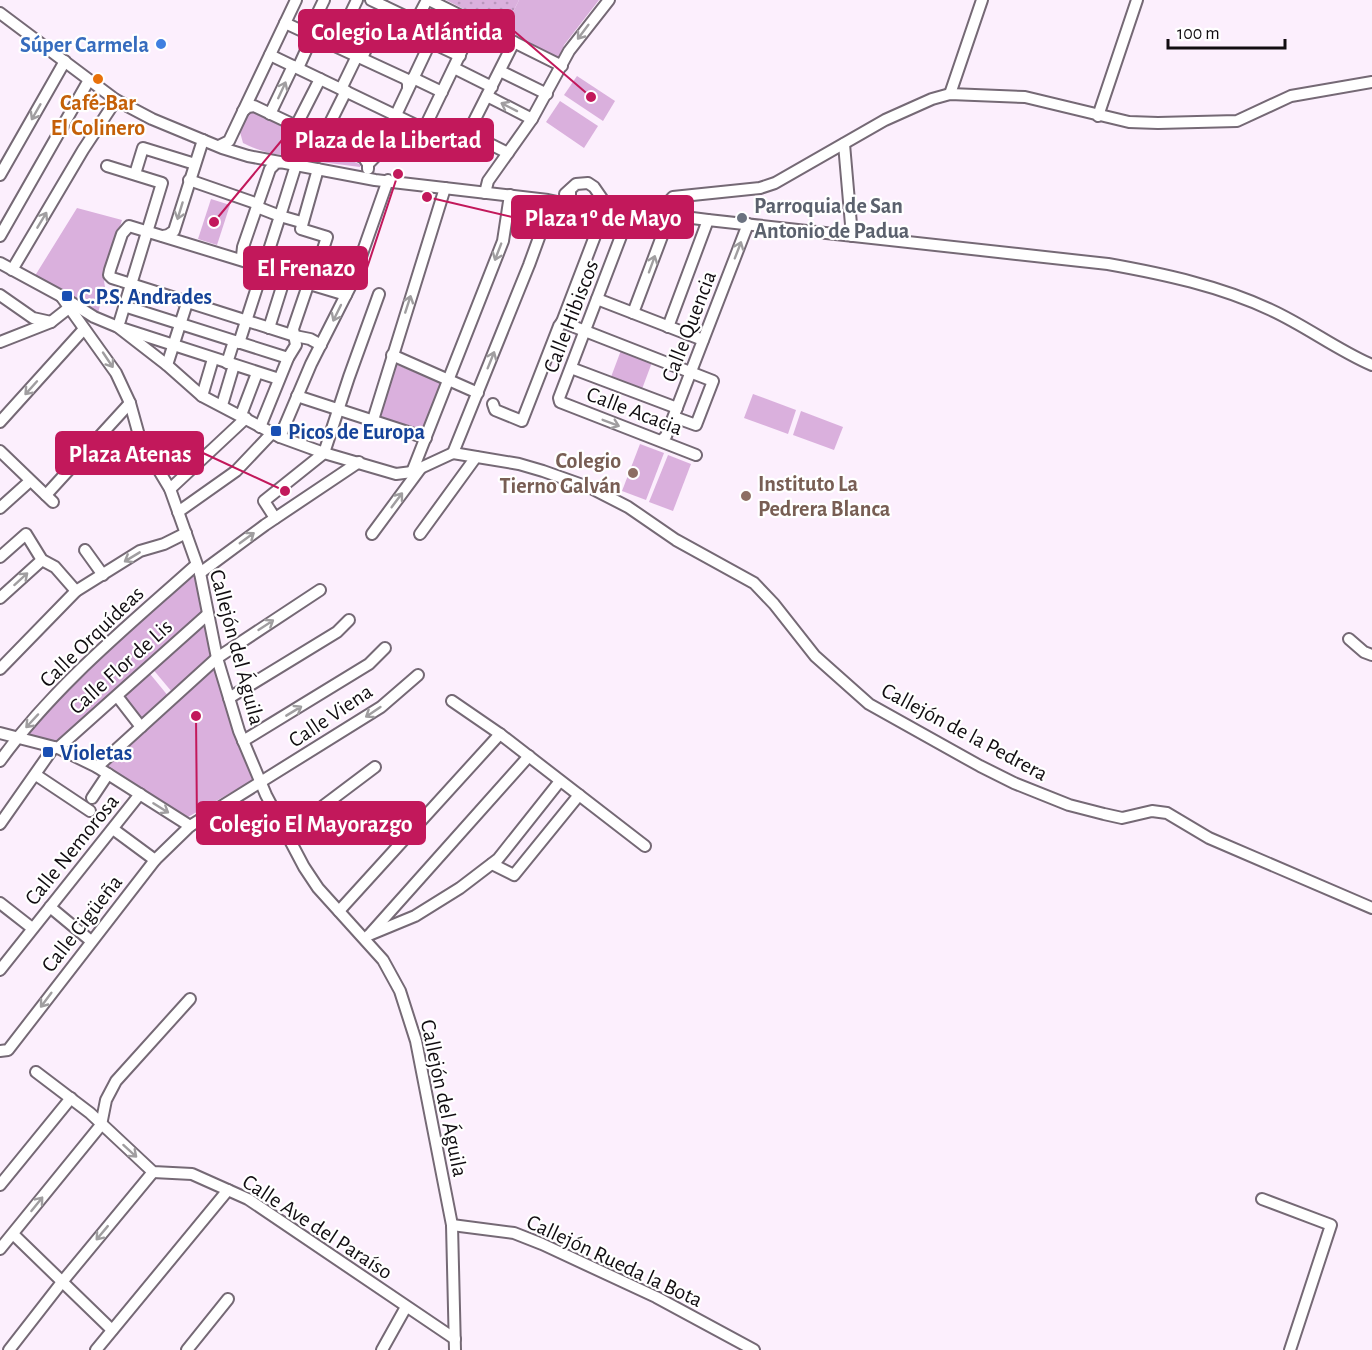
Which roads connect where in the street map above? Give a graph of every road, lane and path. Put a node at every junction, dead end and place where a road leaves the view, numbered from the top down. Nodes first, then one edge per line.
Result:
1 (296, 0) edge
2 (324, 0) edge
3 (357, 0) edge
4 (428, 0) edge
5 (609, 0) edge
6 (982, 0) edge
7 (1137, 0) edge
8 (378, 3) edge
9 (446, 9) junction
10 (0, 13) edge
11 (416, 21) junction
12 (285, 23) junction
13 (476, 23) junction
14 (311, 34) junction
15 (432, 38) junction
16 (514, 42) junction
17 (335, 46) junction
18 (270, 55) junction
19 (460, 56) junction
20 (359, 57) junction
21 (65, 61) junction
22 (562, 66) junction
23 (295, 67) junction
24 (454, 68) junction
25 (500, 71) junction
26 (320, 79) junction
27 (89, 80) junction
28 (1372, 82) edge
29 (410, 83) junction
30 (344, 90) junction
31 (442, 92) junction
32 (489, 92) junction
33 (547, 94) junction
34 (950, 94) junction
35 (116, 100) junction
36 (243, 111) junction
37 (270, 114) junction
38 (396, 115) junction
39 (1098, 116) junction
40 (532, 119) junction
41 (238, 122) junction
42 (296, 126) junction
43 (425, 127) junction
44 (468, 133) junction
45 (322, 139) junction
46 (203, 140) junction
47 (844, 144) junction
48 (219, 146) junction
49 (508, 153) junction
50 (256, 156) junction
51 (283, 162) junction
52 (195, 164) junction
53 (296, 165) junction
54 (107, 166) dead end
55 (368, 166) junction
56 (318, 169) junction
57 (135, 174) junction
58 (0, 175) edge
59 (360, 176) junction
60 (189, 180) junction
61 (384, 180) junction
62 (445, 188) junction
63 (570, 190) junction
64 (596, 191) junction
65 (485, 193) junction
66 (510, 195) junction
67 (550, 201) junction
68 (572, 205) junction
69 (258, 206) junction
70 (609, 206) junction
71 (591, 208) junction
72 (631, 210) junction
73 (658, 213) junction
74 (670, 215) junction
75 (280, 216) junction
76 (708, 220) junction
77 (301, 222) junction
78 (748, 224) junction
79 (147, 231) junction
80 (0, 236) edge
81 (163, 236) junction
82 (852, 236) junction
83 (245, 261) junction
84 (0, 262) edge
85 (263, 267) junction
86 (12, 270) junction
87 (286, 274) junction
88 (306, 284) junction
89 (130, 285) junction
90 (379, 294) dead end
91 (0, 295) edge
92 (346, 295) junction
93 (61, 296) junction
94 (597, 299) junction
95 (188, 303) junction
96 (124, 306) junction
97 (70, 308) junction
98 (633, 313) junction
99 (246, 320) junction
100 (51, 322) junction
101 (181, 324) junction
102 (560, 324) junction
103 (118, 327) junction
104 (668, 327) junction
105 (269, 328) junction
106 (84, 329) junction
107 (585, 331) junction
108 (295, 336) junction
109 (703, 340) junction
110 (0, 342) edge
111 (237, 342) junction
112 (321, 345) junction
113 (173, 346) junction
114 (392, 355) junction
115 (288, 358) junction
116 (213, 359) junction
117 (167, 364) junction
118 (230, 364) junction
119 (1372, 365) edge
120 (571, 368) junction
121 (257, 372) junction
122 (690, 373) junction
123 (279, 380) junction
124 (449, 381) junction
125 (478, 393) junction
126 (202, 396) junction
127 (297, 396) junction
128 (560, 402) joint
129 (130, 403) junction
130 (493, 404) dead end
131 (222, 405) junction
132 (338, 410) junction
133 (675, 412) junction
134 (243, 417) junction
135 (373, 420) junction
136 (0, 422) edge
137 (260, 427) junction
138 (276, 435) junction
139 (426, 438) junction
140 (662, 441) junction
141 (0, 451) edge
142 (324, 453) junction
143 (453, 453) junction
144 (696, 455) dead end
145 (476, 457) junction
146 (359, 462) junction
147 (417, 469) junction
148 (30, 482) junction
149 (170, 489) junction
150 (0, 508) edge
151 (178, 512) junction
152 (275, 518) junction
153 (186, 533) junction
154 (372, 534) dead end
155 (420, 534) dead end
156 (85, 550) dead end
157 (0, 557) edge
158 (42, 560) junction
159 (198, 569) junction
160 (103, 575) junction
161 (320, 590) dead end
162 (76, 591) junction
163 (0, 598) edge
164 (208, 614) junction
165 (349, 620) dead end
166 (1349, 639) dead end
167 (385, 648) dead end
168 (1372, 655) edge
169 (217, 658) junction
170 (0, 669) edge
171 (418, 675) dead end
172 (117, 696) junction
173 (230, 699) junction
174 (452, 700) dead end
175 (141, 727) junction
176 (0, 733) edge
177 (500, 734) junction
178 (16, 738) junction
179 (243, 741) junction
180 (56, 748) junction
181 (529, 756) junction
182 (0, 761) edge
183 (97, 767) junction
184 (375, 767) dead end
185 (108, 774) junction
186 (36, 775) junction
187 (560, 781) junction
188 (261, 783) junction
189 (140, 794) junction
190 (579, 795) junction
191 (92, 798) dead end
192 (90, 811) dead end
193 (0, 824) edge
194 (190, 826) junction
195 (113, 829) junction
196 (286, 834) junction
197 (645, 846) dead end
198 (155, 860) junction
199 (492, 864) junction
200 (0, 903) edge
201 (50, 907) junction
202 (1372, 908) edge
203 (339, 911) junction
204 (32, 928) junction
205 (366, 937) junction
206 (91, 941) junction
207 (0, 970) edge
208 (190, 999) dead end
209 (4, 1050) edge
210 (36, 1072) dead end
211 (70, 1098) junction
212 (101, 1125) junction
213 (153, 1172) junction
214 (0, 1185) edge
215 (228, 1190) junction
216 (1262, 1198) dead end
217 (452, 1225) junction
218 (13, 1234) junction
219 (0, 1249) edge
220 (62, 1282) junction
221 (228, 1299) dead end
222 (406, 1307) junction
223 (112, 1330) junction
224 (455, 1344) edge
225 (9, 1350) edge
226 (96, 1350) edge
227 (187, 1350) edge
228 (382, 1350) edge
229 (754, 1350) edge
230 (1290, 1350) edge

1 - 12 street
2 - 14 street
3 - 17 street
4 - 9 street
4 - 11 street
5 -> 22 street
6 - 34 street
7 - 39 street
8 - 11 street
8 - 20 street
9 - 13 street
9 - 15 street
10 - 21 street
11 - 15 street
12 - 14 street
12 - 18 street
13 - 16 street
13 - 19 street
14 - 17 street
14 - 23 street
15 - 19 street
15 - 29 street
16 - 22 street
16 - 25 street
17 - 20 street
18 - 23 street
18 - 36 street
19 - 24 street
20 - 29 street
20 - 30 street
21 - 27 street
21 -> 58 street
22 - 33 street
23 - 26 street
37 -> 23 street
24 - 31 street
24 - 32 street
25 - 32 street
25 - 33 street
26 - 30 street
26 - 42 street
27 - 35 street
27 - 80 street
28 - 39 street
29 - 31 street
29 - 38 street
30 - 38 street
30 - 45 street
31 - 43 street
40 -> 32 street
32 - 44 street
33 - 40 street
34 - 39 street
34 - 47 street
35 - 46 street
86 -> 35 street
36 - 37 street
36 - 41 street
37 - 42 street
38 - 43 street
38 - 55 street
40 - 49 street
41 - 48 street
41 - 50 street
42 - 45 street
43 - 44 street
44 - 49 street
45 - 55 street
46 - 48 street
46 - 52 street
47 - 73 street
47 - 82 street
48 - 50 street
49 - 65 street
50 - 51 street
51 - 53 street
51 - 69 street
52 - 57 street
52 - 60 street
53 - 56 street
53 - 75 street
54 - 57 street
55 - 59 street
55 - 61 street
56 - 59 street
56 - 77 street
57 - 79 street
59 - 61 street
60 - 69 street
60 -> 81 street
61 - 62 street
61 - 92 street
62 - 65 street
114 -> 62 street
63 - 64 street
63 - 67 street
63 - 68 street
64 - 70 street
64 - 71 street
65 - 66 street
66 - 67 street
66 -> 124 street
67 - 68 street
125 -> 67 street
68 - 71 street
69 - 75 street
69 - 83 street
70 - 71 street
70 - 72 street
70 - 102 street
72 - 73 street
72 - 94 street, Calle Hibiscos
73 - 74 street
74 - 76 street
98 -> 74 street
75 - 77 street
75 - 85 street
76 - 78 street
76 - 104 street
77 - 88 street
78 - 82 street
109 -> 78 street, Calle Quencia
79 - 81 street
79 - 89 street
79 - 89 street
81 - 83 street
82 - 119 street
83 - 85 street
84 - 86 street
85 - 87 street
85 - 99 street
86 - 93 street
87 - 88 street
87 - 105 street
88 - 92 street
88 - 108 street
89 - 95 street
89 - 96 street
90 - 132 street
91 - 100 street
92 -> 112 street
93 - 97 street, Callejón del Águila
93 - 103 street
94 - 98 street
94 - 107 street, Calle Hibiscos
95 - 99 street
95 - 101 street
96 - 101 street
96 - 103 street
97 - 100 street
97 - 106 street, Callejón del Águila
98 - 104 street
99 - 105 street
99 - 111 street
100 - 110 street
101 - 111 street
101 - 113 street
102 - 107 street
102 - 130 street
103 - 113 street
103 - 117 street
104 - 109 street
105 - 108 street
106 -> 129 street, Callejón del Águila
106 -> 136 street
107 - 120 street, Calle Hibiscos
107 - 122 street
108 - 112 street
108 - 115 street
109 - 122 street, Calle Quencia
111 - 115 street
111 - 118 street
112 - 127 street
113 - 116 street
113 - 117 street
114 - 124 street
114 - 135 street
115 - 123 street
116 - 118 street
116 - 126 street
117 - 126 street
118 - 121 street
118 - 131 street
120 - 128 street, Calle Hibiscos
120 - 133 street
121 - 123 street
121 - 134 street
122 - 133 street, Calle Quencia
122 - 133 street
123 - 137 street
124 - 125 street
124 - 139 street
125 - 143 street
126 - 131 street
127 - 132 street
127 - 138 street
128 -> 140 street, Calle Acacia
129 - 148 street
129 - 149 street, Callejón del Águila
131 - 134 street
132 - 135 street
132 - 142 street
133 - 140 street, Calle Quencia
134 - 137 street
134 - 149 street
135 - 139 street
137 - 138 street
138 - 142 street
138 - 151 street
139 - 147 street
140 - 144 street, Calle Acacia
141 - 148 street
142 - 146 street
142 - 152 street
143 - 145 street, Callejón de la Pedrera
143 - 147 street
145 - 155 street
145 - 202 street, Callejón de la Pedrera
146 - 147 street
146 - 152 street, Calle Orquídeas
154 -> 147 street
148 - 150 street
149 - 151 street, Callejón del Águila
151 - 153 street, Callejón del Águila
159 -> 152 street, Calle Orquídeas
153 - 159 street, Callejón del Águila
153 -> 160 street
156 - 160 street
157 - 158 street
158 - 162 street
163 -> 158 street
159 - 164 street, Callejón del Águila
159 -> 178 street, Calle Orquídeas
160 - 162 street
169 -> 161 street
162 - 170 street
164 - 169 street, Callejón del Águila
164 - 172 street, Calle Flor de Lis
165 - 173 street
166 - 168 street
179 -> 167 street
169 - 173 street, Callejón del Águila
169 - 175 street
171 -> 188 street, Calle Viena
172 - 175 street
172 - 180 street, Calle Flor de Lis
173 - 179 street, Callejón del Águila
174 - 177 street
175 - 183 street
176 - 178 street
177 - 181 street
177 - 203 street
178 - 180 street
178 - 182 street, Calle Orquídeas
179 - 188 street, Callejón del Águila
180 - 183 street
180 - 186 street, Calle Flor de Lis
181 - 187 street
181 - 205 street
183 - 185 street
184 - 196 street
185 - 189 street
185 - 191 street
186 - 192 street
186 - 193 street, Calle Flor de Lis
187 - 190 street
187 - 199 street
188 - 194 street, Calle Viena
188 - 196 street, Callejón del Águila
189 -> 194 street
189 - 195 street, Calle Nemorosa
190 - 197 street
190 - 199 street
194 - 198 street, Calle Cigüeña
195 - 198 street
195 - 201 street, Calle Nemorosa
196 - 203 street, Callejón del Águila
198 - 206 street, Calle Cigüeña
199 - 205 street
200 - 204 street
201 - 204 street, Calle Nemorosa
201 - 206 street
203 - 205 street, Callejón del Águila
204 - 207 street, Calle Nemorosa
205 - 217 street, Callejón del Águila
206 -> 209 street, Calle Cigüeña
208 - 212 street
210 - 211 street
211 - 212 street
211 - 214 street
212 -> 213 street
218 -> 212 street
213 - 215 street, Calle Ave del Paraíso
213 -> 220 street
215 - 222 street, Calle Ave del Paraíso
215 - 223 street
216 - 230 street
217 - 224 street, Callejón del Águila
217 - 229 street, Callejón Rueda la Bota
218 - 219 street
218 - 220 street
220 - 223 street
220 - 225 street
221 - 227 street
222 - 224 street, Calle Ave del Paraíso
222 - 228 street
223 - 226 street

